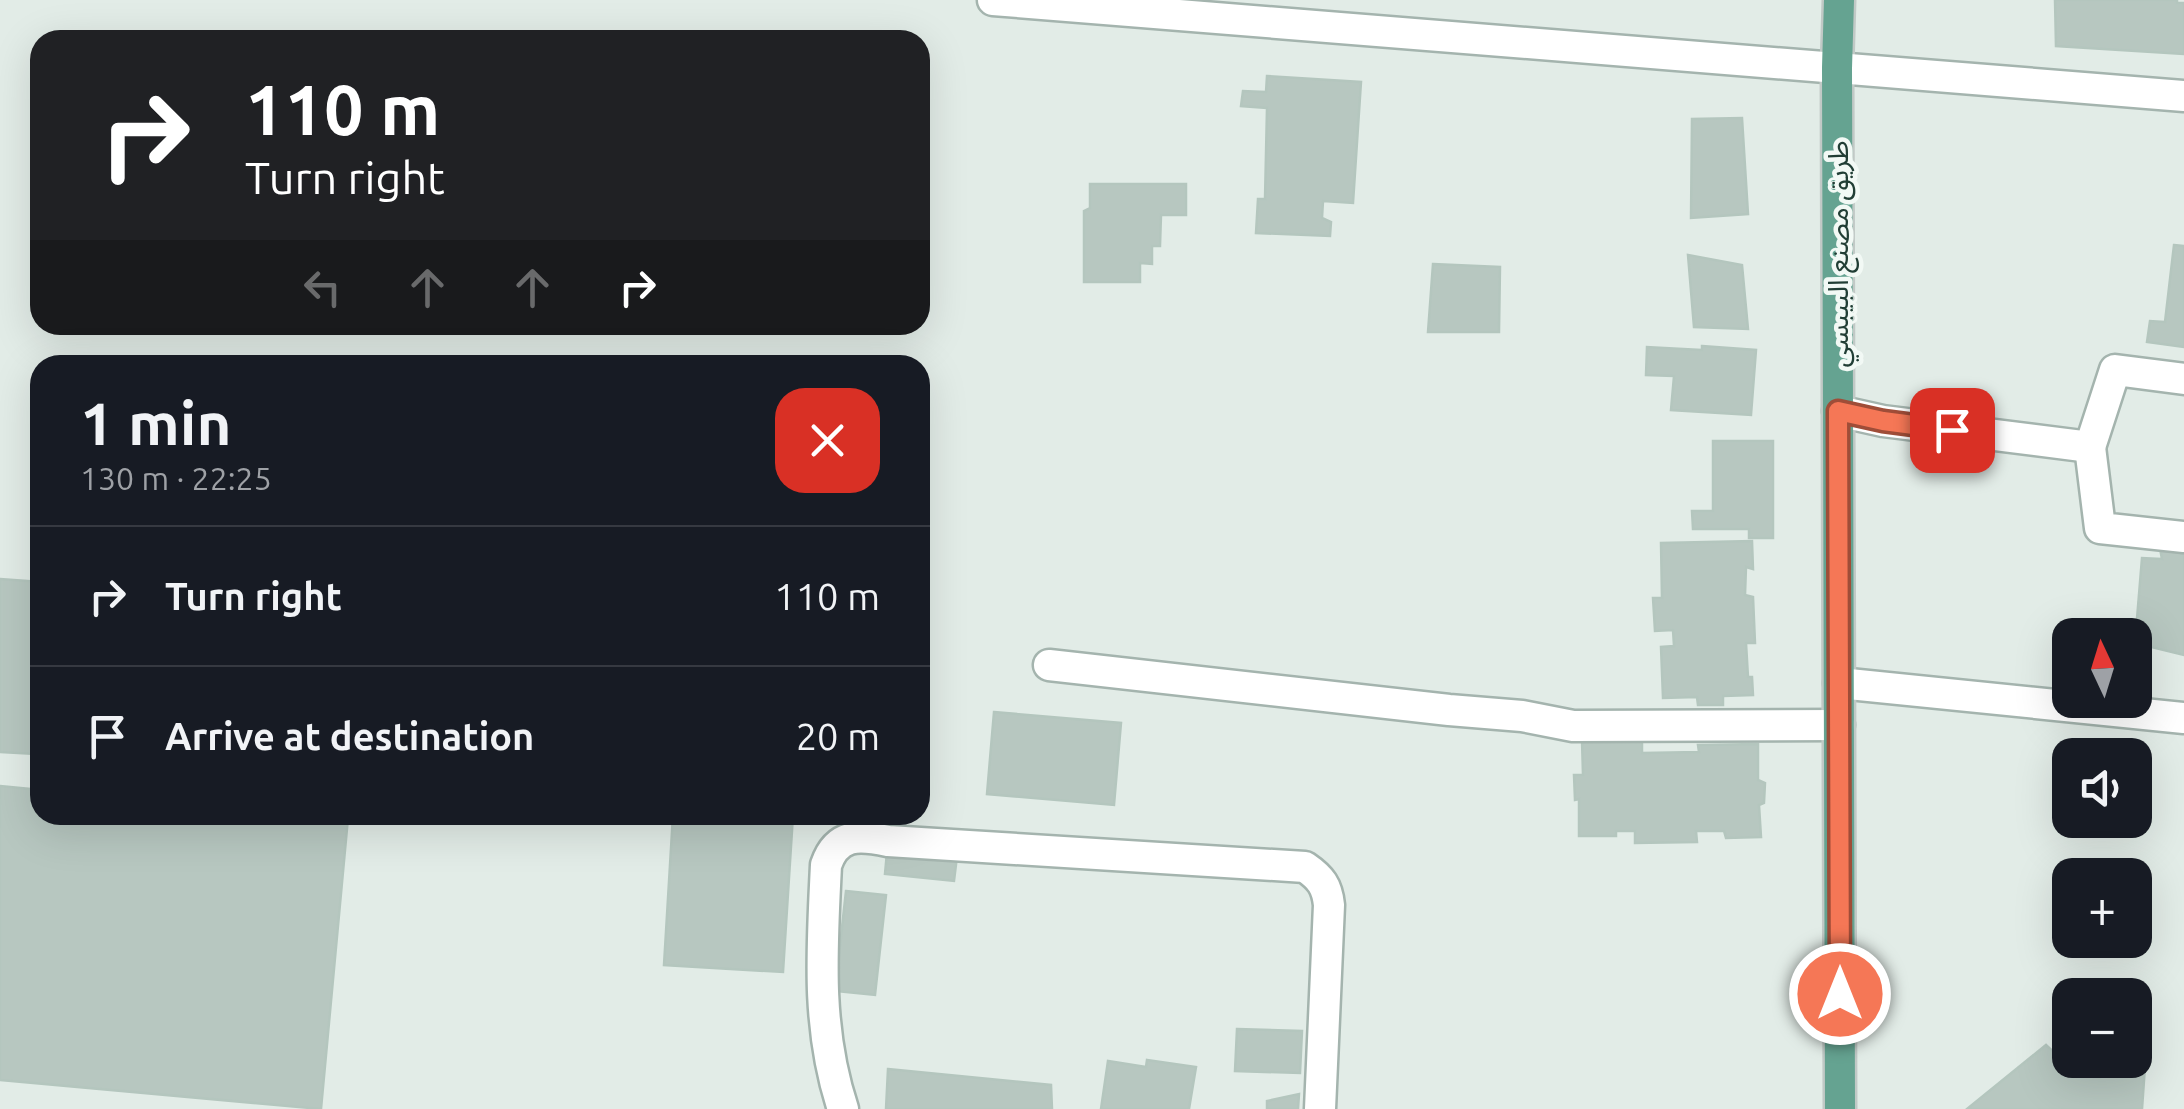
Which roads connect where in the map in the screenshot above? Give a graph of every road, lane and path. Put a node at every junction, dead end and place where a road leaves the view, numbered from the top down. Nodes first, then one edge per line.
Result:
1 (993, 0) edge
2 (1839, 0) edge
3 (1837, 68) junction
4 (2184, 96) edge
5 (2184, 379) edge
6 (1838, 411) junction
7 (2090, 447) junction
8 (2184, 537) edge
9 (1049, 665) dead end
10 (1839, 683) junction
11 (2184, 718) edge
12 (1839, 725) junction
13 (843, 1109) edge
14 (1320, 1109) edge
15 (1840, 1109) edge

1 - 3 street
2 - 3 main road, طريق مصنع البيبسي
3 - 4 street
3 - 6 main road, طريق مصنع البيبسي
5 - 7 street
6 - 7 street
6 - 10 main road, طريق مصنع البيبسي
7 - 8 street
9 - 12 street
10 - 11 street
10 - 12 main road, طريق مصنع البيبسي
12 - 15 main road, طريق مصنع البيبسي
13 - 14 street

